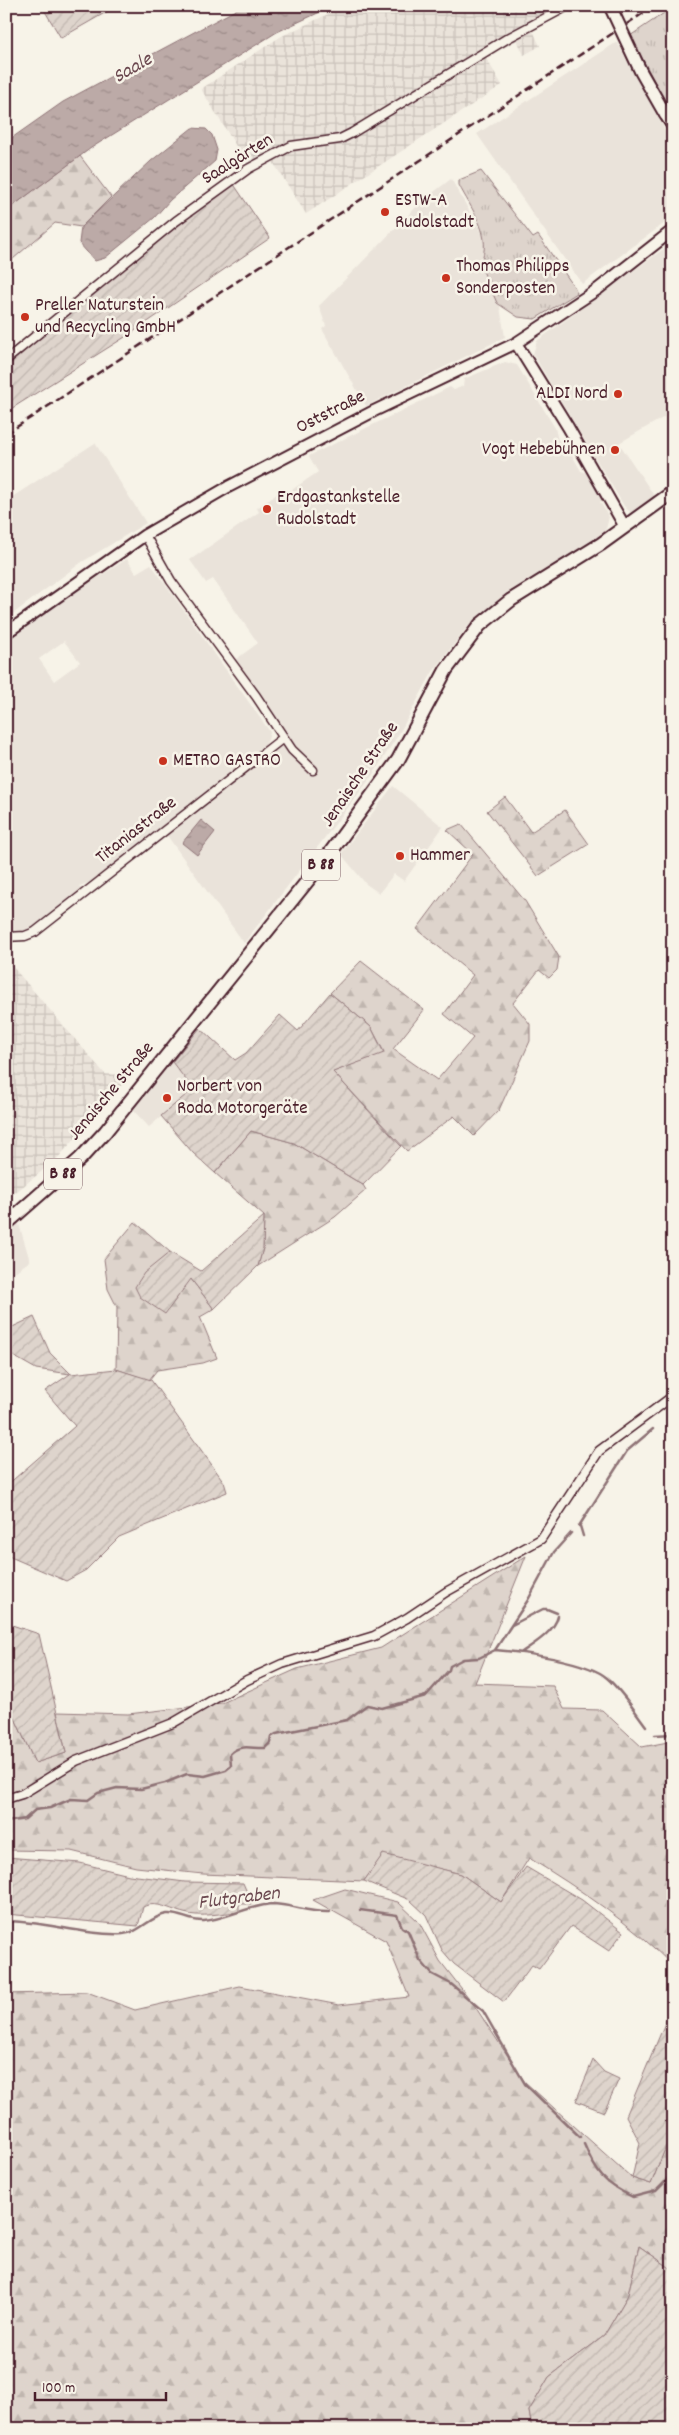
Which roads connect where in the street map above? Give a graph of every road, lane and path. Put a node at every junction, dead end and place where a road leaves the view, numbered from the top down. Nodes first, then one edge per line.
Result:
1 (568, 6) edge
2 (610, 6) edge
3 (673, 126) edge
4 (673, 230) edge
5 (516, 343) junction
6 (6, 360) edge
7 (673, 492) edge
8 (625, 527) junction
9 (144, 535) junction
10 (6, 633) edge
11 (283, 738) junction
12 (312, 770) dead end
13 (6, 937) edge
14 (6, 1224) edge
15 (673, 1396) edge
16 (6, 1799) edge

1 - 6 street, Saalgärten
2 - 3 main road, bridge
4 - 5 street, Oststraße
5 - 8 street
5 - 9 street, Oststraße
7 - 8 main road, Jenaische Straße / B 88
8 - 14 main road, Jenaische Straße / B 88
9 - 10 street, Oststraße
9 - 11 street
11 - 12 street
11 - 13 street, Titaniastraße
15 - 16 street

